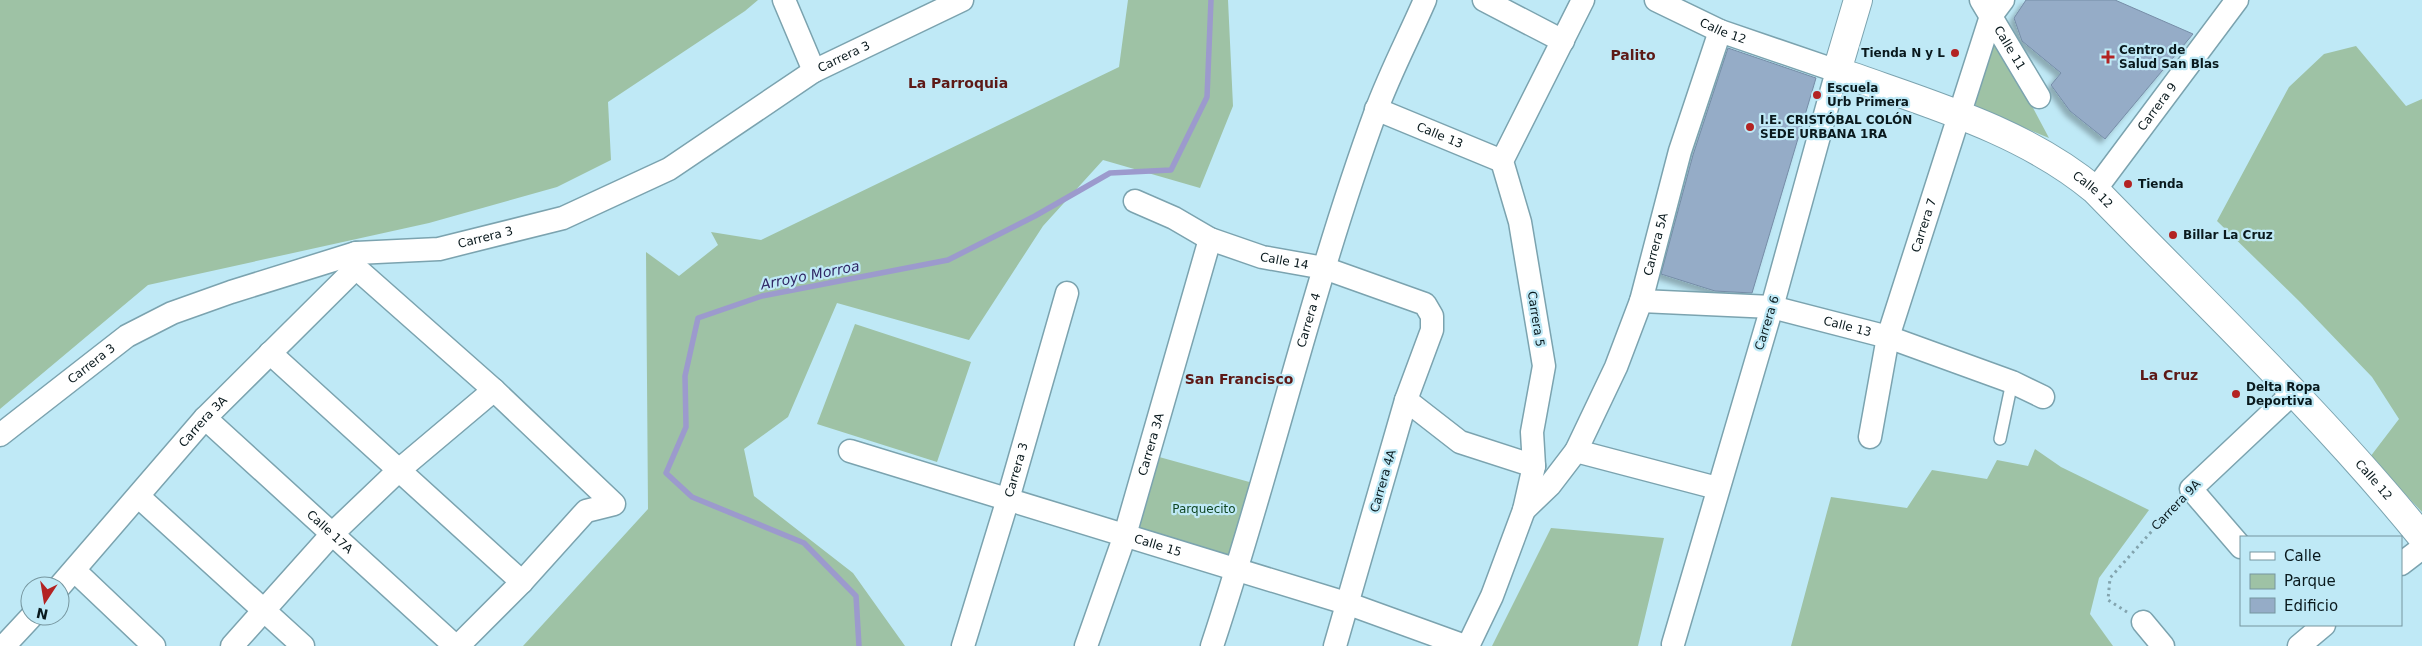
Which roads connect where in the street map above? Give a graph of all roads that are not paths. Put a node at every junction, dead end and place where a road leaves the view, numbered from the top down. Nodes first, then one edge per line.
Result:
1 (784, 0) edge
2 (962, 0) edge
3 (1425, 0) edge
4 (1484, 0) edge
5 (1583, 0) edge
6 (1656, 0) edge
7 (1858, 0) edge
8 (2230, 3) edge
9 (1992, 5) edge
10 (1720, 31) junction
11 (1563, 41) junction
12 (1837, 71) junction
13 (814, 72) junction
14 (2040, 97) dead end
15 (1376, 109) junction
16 (1960, 115) junction
17 (1502, 161) junction
18 (2095, 190) junction
19 (1135, 202) dead end
20 (1210, 239) junction
21 (356, 261) junction
22 (1324, 268) junction
23 (1067, 293) dead end
24 (1641, 300) junction
25 (1772, 307) junction
26 (1432, 316) joint
27 (1888, 337) junction
28 (270, 353) junction
29 (2012, 382) junction
30 (494, 390) junction
31 (2293, 393) junction
32 (2044, 397) dead end
33 (1406, 400) junction
34 (204, 418) junction
35 (0, 435) edge
36 (1870, 437) dead end
37 (2000, 439) dead end
38 (850, 451) dead end
39 (1576, 451) junction
40 (1534, 466) junction
41 (399, 470) junction
42 (1717, 488) junction
43 (139, 496) junction
44 (1008, 499) junction
45 (1524, 510) junction
46 (332, 534) junction
47 (1125, 535) junction
48 (2422, 537) edge
49 (2240, 546) edge
50 (2422, 548) edge
51 (2402, 563) edge
52 (1238, 570) junction
53 (70, 576) edge
54 (70, 581) edge
55 (522, 582) junction
56 (1349, 604) junction
57 (264, 610) junction
58 (2143, 622) road end
59 (23, 626) edge
60 (1672, 644) dead end
61 (4, 646) edge
62 (154, 646) edge
63 (232, 646) edge
64 (303, 646) edge
65 (457, 646) edge
66 (963, 646) edge
67 (1086, 646) edge
68 (1212, 646) edge
69 (1336, 646) edge
70 (1466, 646) edge
71 (2164, 646) edge

1 - 13 street
2 - 13 street, Carrera 3
3 - 15 street, Carrera 4
4 - 11 street
5 - 11 street
6 - 10 street, Calle 12
7 - 12 street, Carrera 6
8 - 18 street, Carrera 9
9 - 14 street, Calle 11
9 - 16 street, Carrera 7
10 - 12 street, Calle 12
10 - 24 street, Carrera 5A
11 - 17 street
12 - 16 street, Calle 12
12 - 25 street, Carrera 6
13 - 21 street, Carrera 3
15 - 17 street, Calle 13
15 - 22 street, Carrera 4
16 - 18 street, Calle 12
16 - 27 street, Carrera 7
17 - 40 street, Carrera 5
18 - 31 street, Calle 12
19 - 20 street, Calle 14
20 - 22 street, Calle 14
20 - 47 street, Carrera 3A
21 - 28 street, Carrera 3A
21 - 30 street
21 - 35 street, Carrera 3
22 - 26 street, Calle 14
22 - 52 street, Carrera 4
23 - 44 street, Carrera 3
24 - 25 street, Calle 13
24 - 39 street, Carrera 5A
25 - 27 street, Calle 13
25 - 42 street, Carrera 6
26 - 33 street, Carrera 4A
27 - 29 street, Calle 13
27 - 36 street, Carrera 7
28 - 34 street, Carrera 3A
28 - 41 street
29 - 32 street, Calle 13
29 - 37 lane
30 - 41 street
30 - 55 street
31 - 48 street, Calle 12
31 - 49 street, Carrera 9A
33 - 40 street
33 - 56 street, Carrera 4A
34 - 43 street, Carrera 3A
34 - 46 street, Calle 17A
38 - 44 street, Calle 15
39 - 42 street
39 - 45 street, Carrera 5A
40 - 45 street, Carrera 5
41 - 46 street
41 - 55 street
42 - 60 street, Carrera 6
43 - 53 street, Carrera 3A
43 - 57 street
44 - 47 street, Calle 15
44 - 66 street, Carrera 3
45 - 70 street, Carrera 5
46 - 57 street
46 - 65 street, Calle 17A
47 - 52 street, Calle 15
47 - 67 street, Carrera 3A
50 - 51 street
52 - 56 street, Calle 15
52 - 68 street, Carrera 4
54 - 62 street
55 - 65 street
56 - 69 street, Carrera 4A
56 - 70 street, Calle 15
57 - 63 street
57 - 64 street
58 - 71 street
59 - 61 street

